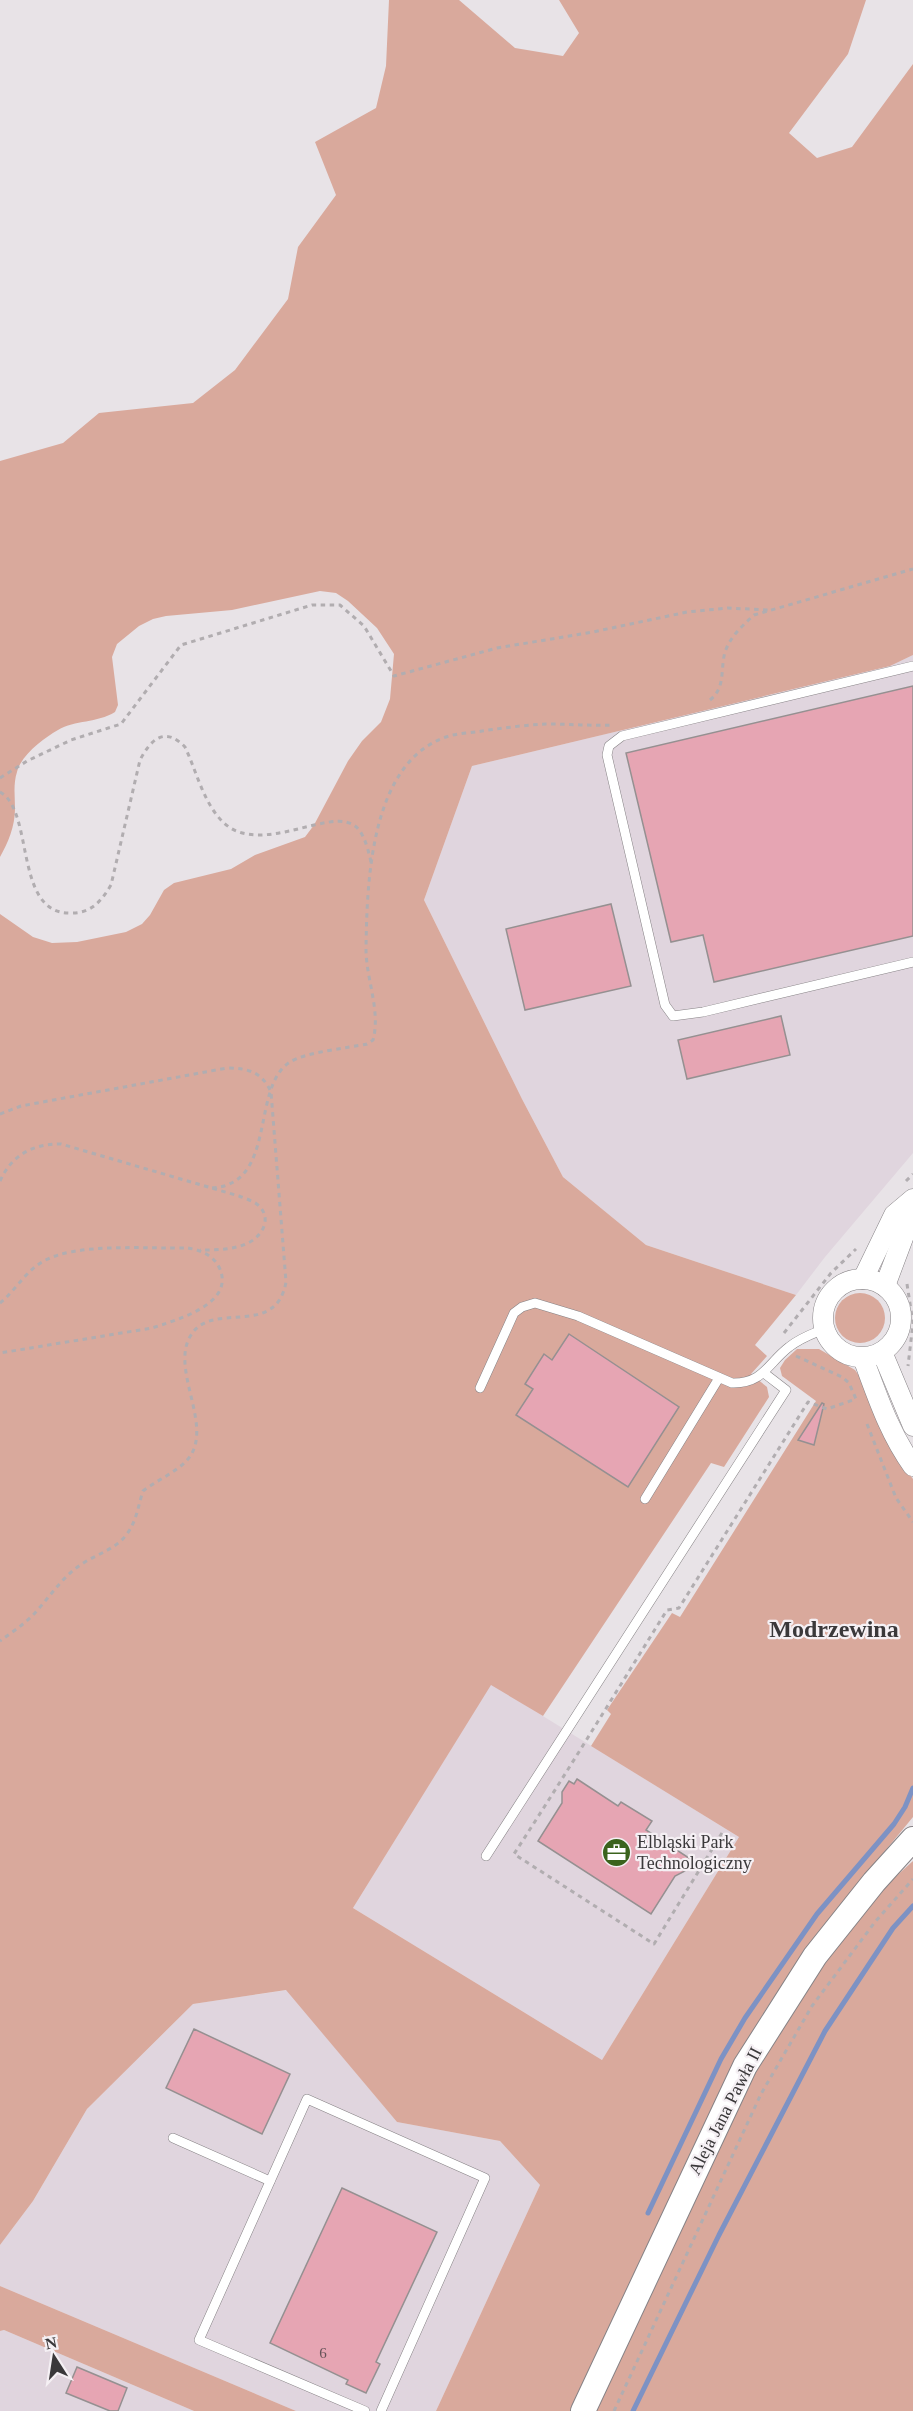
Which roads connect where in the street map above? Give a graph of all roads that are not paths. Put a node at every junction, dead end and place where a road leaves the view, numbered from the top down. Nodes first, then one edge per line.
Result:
1 (913, 666) edge
2 (913, 962) edge
3 (912, 1201) edge
4 (863, 1279) junction
5 (885, 1286) junction
6 (824, 1329) junction
7 (882, 1352) junction
8 (863, 1358) junction
9 (764, 1373) junction
10 (719, 1378) junction
11 (480, 1388) dead end
12 (913, 1426) edge
13 (913, 1466) edge
14 (645, 1499) dead end
15 (913, 1839) edge
16 (486, 1856) dead end
17 (173, 2138) dead end
18 (270, 2181) junction
19 (365, 2411) edge
20 (381, 2411) edge
21 (583, 2411) edge

1 - 2 lane
3 - 4 street
3 - 5 street
4 - 5 street
4 - 6 street
5 - 7 street
6 - 8 street
6 - 9 lane
7 - 8 street
7 - 12 street
8 - 13 street
9 - 10 lane
9 - 16 lane
10 - 11 lane
10 - 14 lane
15 - 21 street, Aleja Jana Pawła II
17 - 18 lane
18 - 19 lane
18 - 20 lane

